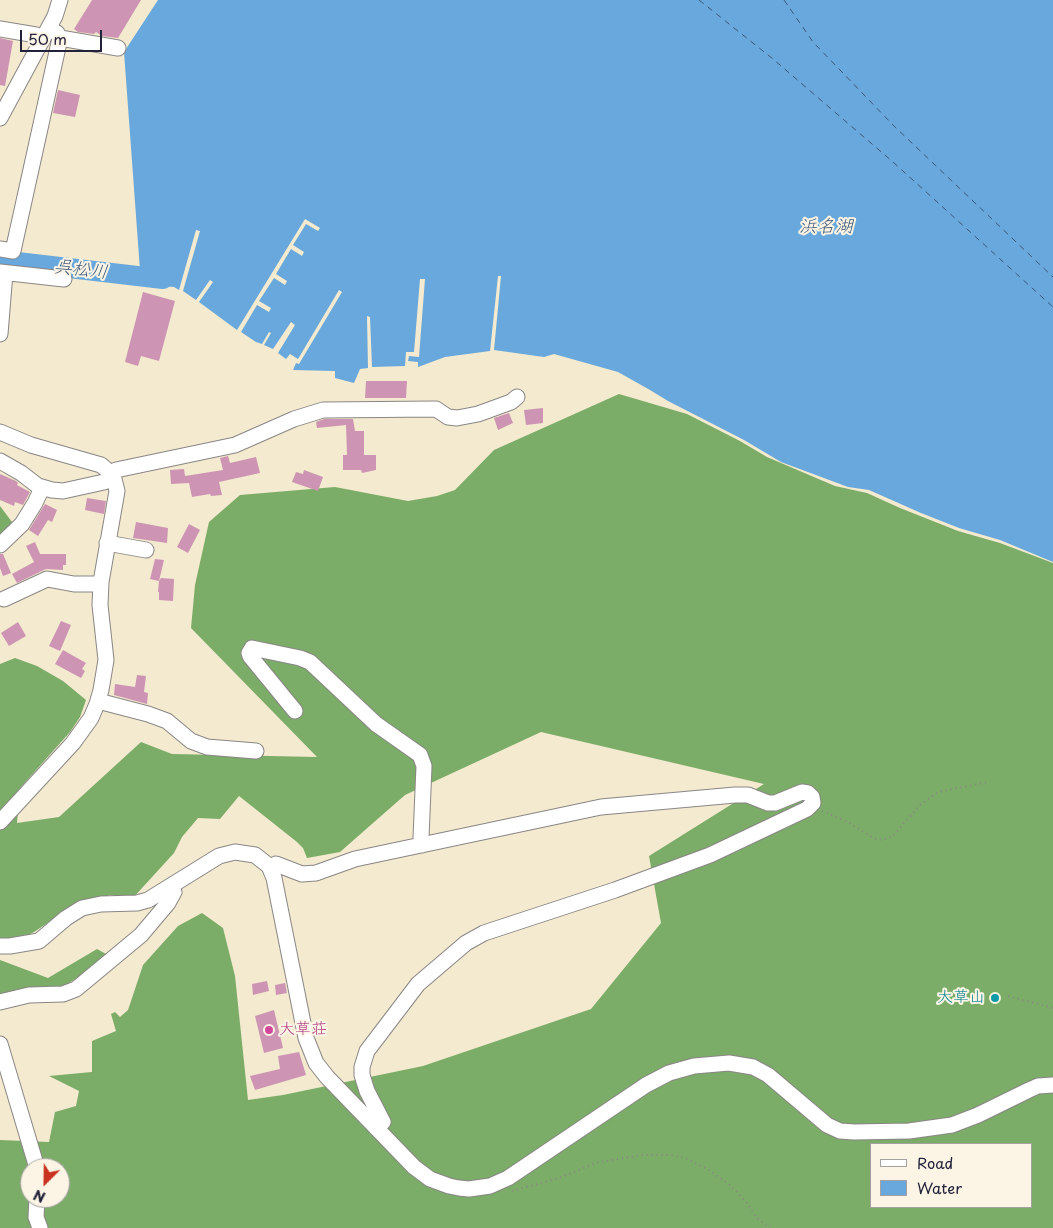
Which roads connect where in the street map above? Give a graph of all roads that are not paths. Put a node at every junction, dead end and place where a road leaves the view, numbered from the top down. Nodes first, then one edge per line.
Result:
1 (60, 0) edge
2 (0, 29) edge
3 (50, 35) junction
4 (118, 48) dead end
5 (0, 118) edge
6 (0, 249) edge
7 (3, 272) edge
8 (64, 279) dead end
9 (0, 334) edge
10 (517, 397) dead end
11 (0, 432) edge
12 (0, 462) edge
13 (112, 475) junction
14 (42, 488) junction
15 (107, 543) junction
16 (0, 545) edge
17 (146, 550) dead end
18 (101, 584) junction
19 (1, 597) edge
20 (98, 701) junction
21 (295, 711) dead end
22 (256, 751) dead end
23 (21, 799) junction
24 (0, 808) edge
25 (0, 822) edge
26 (422, 845) junction
27 (270, 868) junction
28 (170, 887) junction
29 (0, 946) edge
30 (0, 1002) edge
31 (0, 1044) edge
32 (1053, 1084) edge
33 (376, 1128) junction
34 (34, 1158) edge
35 (36, 1208) edge
36 (40, 1228) edge

1 - 3 street
2 - 3 street
3 - 4 street
3 - 5 street
3 - 6 street
7 - 8 street
7 - 9 street
10 - 13 street
11 - 13 street
12 - 14 street
13 - 14 street
13 - 15 street
14 - 16 street
15 - 17 street
15 - 18 street
18 - 19 street
18 - 20 street
20 - 22 street
20 - 23 street
21 - 26 street
23 - 24 street
23 - 25 street
26 - 27 street
26 - 33 street
27 - 28 street
27 - 33 street
28 - 29 street
28 - 30 street
31 - 34 street
32 - 33 street
35 - 36 street

